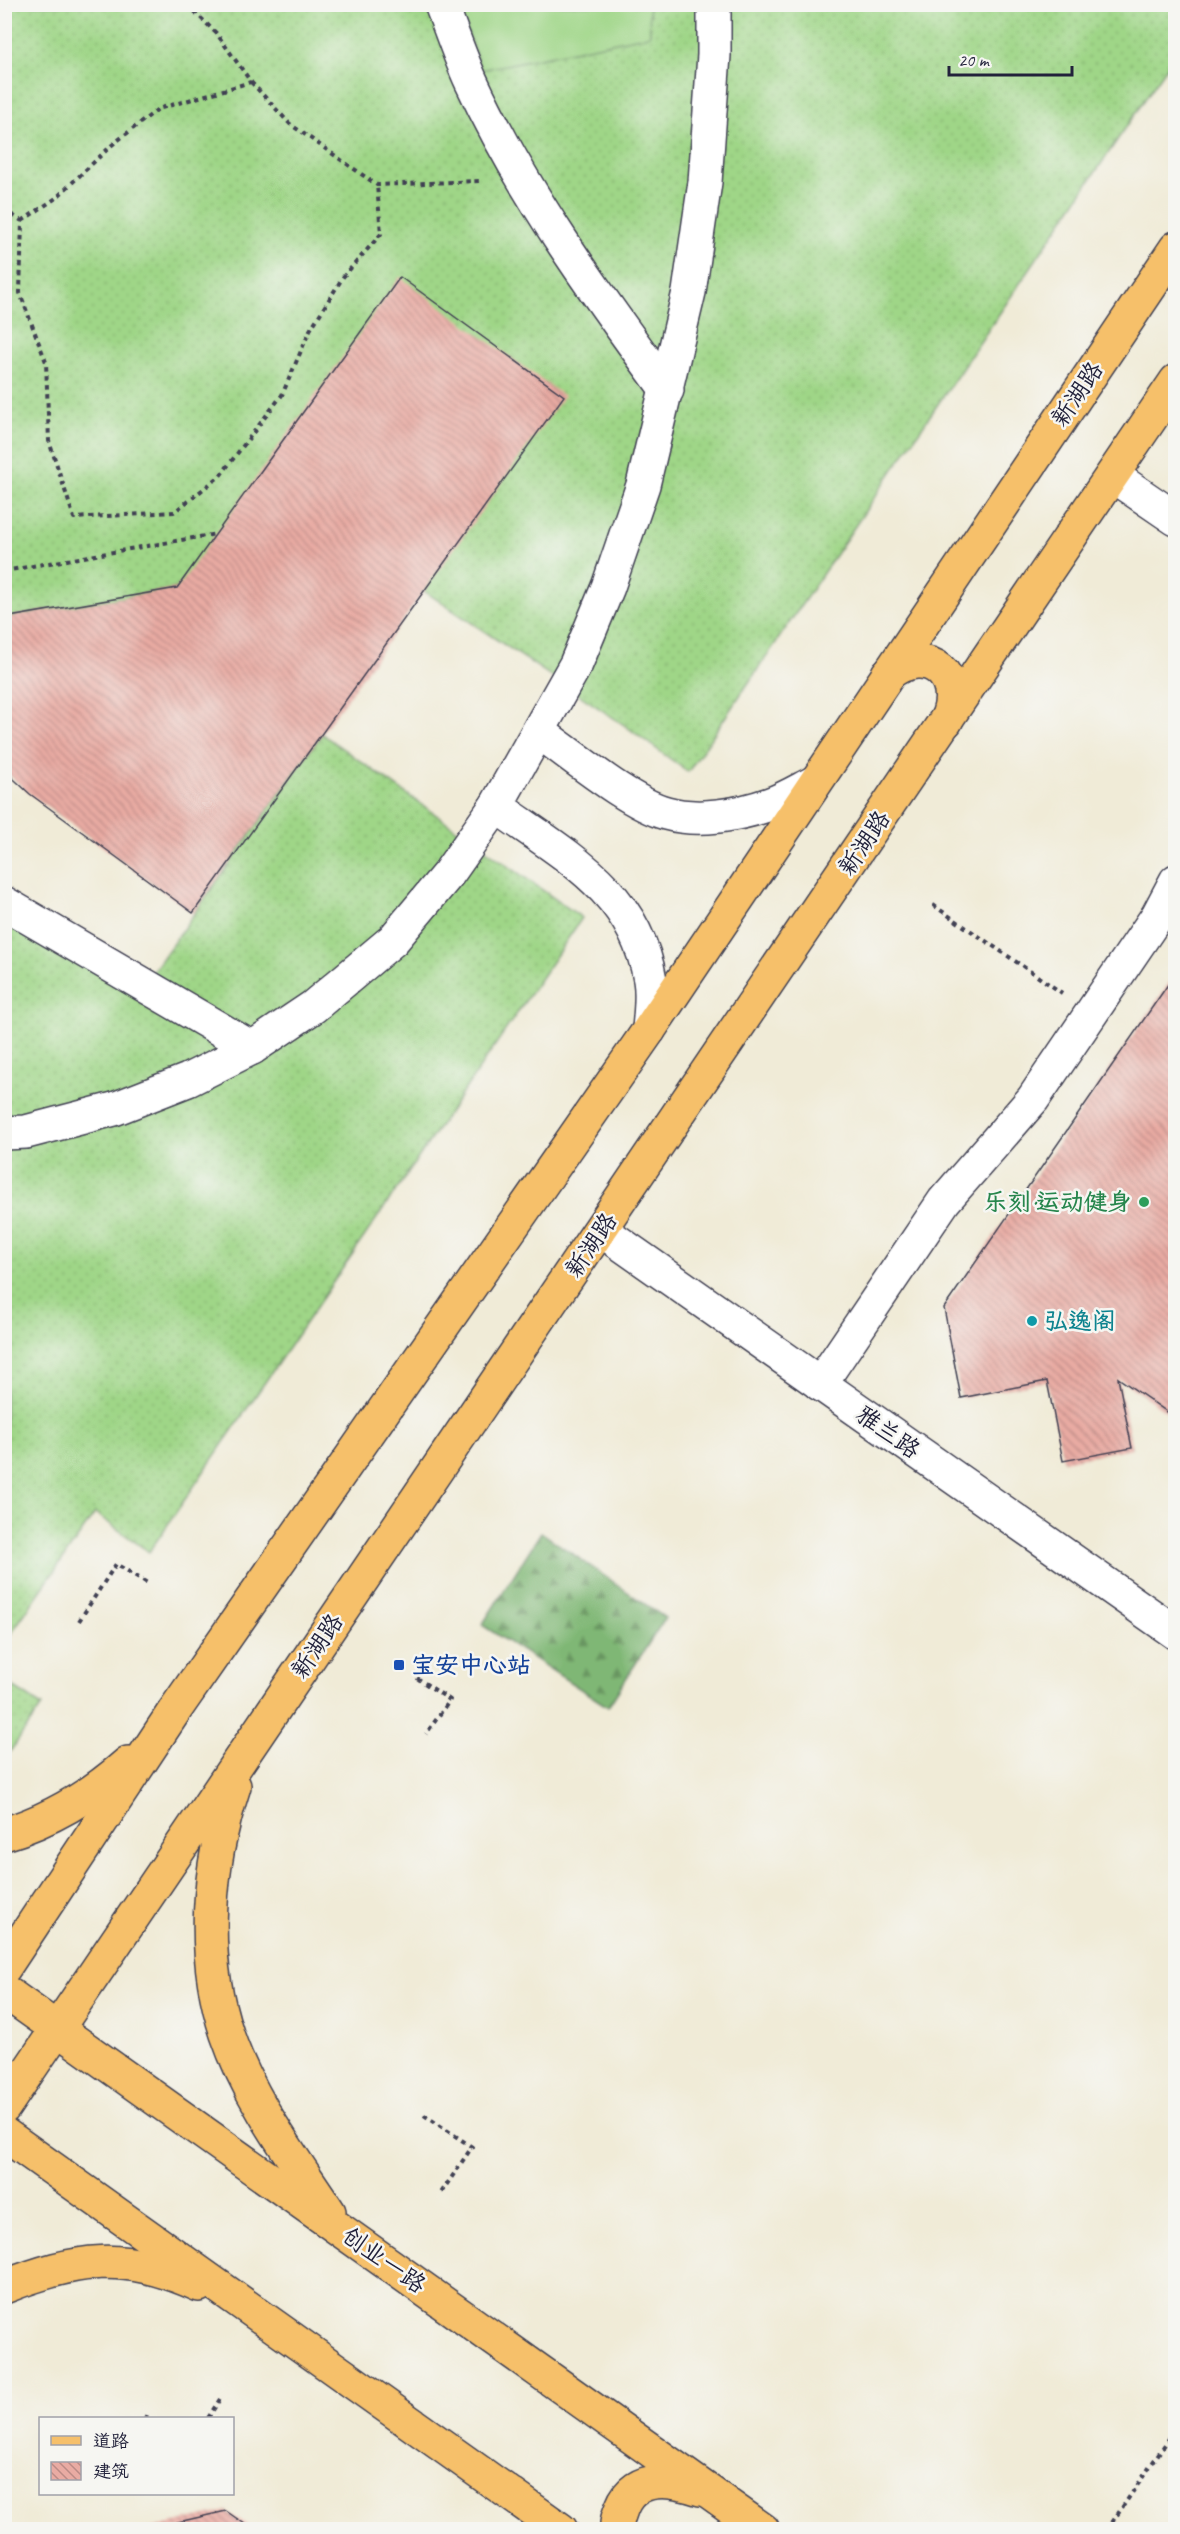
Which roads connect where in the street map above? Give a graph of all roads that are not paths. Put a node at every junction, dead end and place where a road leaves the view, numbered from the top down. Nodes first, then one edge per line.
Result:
1 (441, 4) edge
2 (714, 4) edge
3 (1176, 248) edge
4 (1176, 381) edge
5 (666, 390) junction
6 (1113, 476) junction
7 (1176, 519) edge
8 (888, 674) junction
9 (945, 723) junction
10 (539, 732) junction
11 (815, 782) junction
12 (496, 806) junction
13 (1176, 880) edge
14 (4, 903) edge
15 (649, 1030) junction
16 (252, 1048) junction
17 (4, 1134) edge
18 (601, 1230) junction
19 (820, 1384) junction
20 (1176, 1633) edge
21 (175, 1710) junction
22 (243, 1755) junction
23 (4, 1834) edge
24 (4, 1968) edge
25 (4, 1991) edge
26 (58, 2029) junction
27 (4, 2108) edge
28 (4, 2134) edge
29 (340, 2229) junction
30 (4, 2287) edge
31 (252, 2309) junction
32 (711, 2492) junction
33 (561, 2529) edge
34 (617, 2529) edge
35 (763, 2529) edge

1 - 5 street
2 - 5 street
3 - 8 main road, 新湖路
4 - 6 main road, 新湖路
5 - 10 street
6 - 7 street
6 - 9 main road, 新湖路
8 - 9 main road
8 - 11 main road, 新湖路
9 - 18 main road, 新湖路
10 - 11 street
10 - 12 street
11 - 15 main road, 新湖路
12 - 15 street
12 - 16 street
13 - 19 street
14 - 16 street
15 - 21 main road, 新湖路
16 - 17 street
18 - 19 street, 雅兰路
18 - 22 main road, 新湖路
19 - 20 street, 雅兰路
21 - 23 main road
21 - 24 main road, 新湖路
22 - 26 main road, 新湖路
22 - 29 main road
25 - 26 main road, 创业一路
26 - 27 main road, 新湖路
26 - 29 main road, 创业一路
28 - 31 main road
29 - 32 main road, 创业一路
30 - 31 main road
31 - 33 main road
32 - 34 main road
32 - 35 main road, 创业一路

